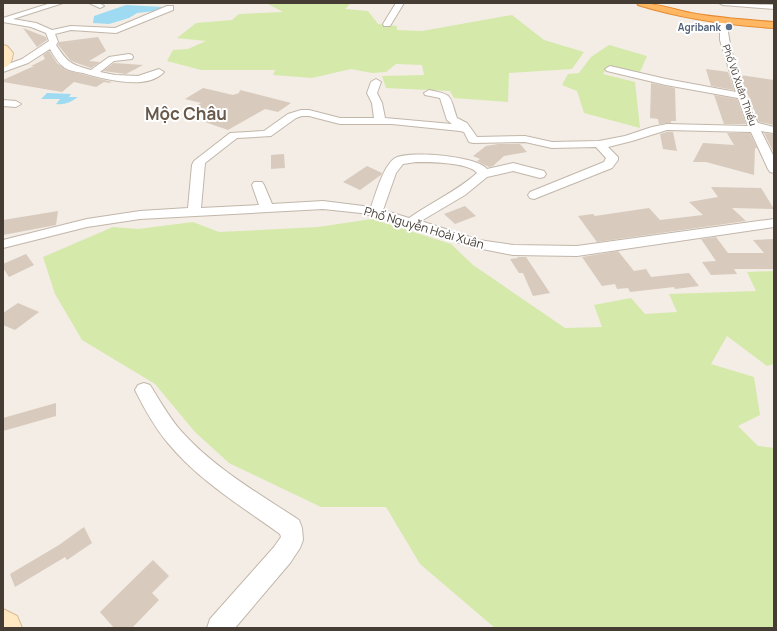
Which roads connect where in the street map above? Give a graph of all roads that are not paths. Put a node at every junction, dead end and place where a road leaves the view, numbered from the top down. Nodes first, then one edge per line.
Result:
1 (59, 3) edge
2 (400, 3) edge
3 (642, 3) edge
4 (723, 3) edge
5 (774, 7) edge
6 (170, 8) dead end
7 (4, 20) edge
8 (389, 21) dead end
9 (723, 21) junction
10 (774, 26) edge
11 (50, 33) junction
12 (51, 44) junction
13 (3, 49) edge
14 (129, 57) dead end
15 (3, 64) edge
16 (3, 69) edge
17 (610, 69) dead end
18 (94, 72) junction
19 (159, 72) dead end
20 (376, 82) dead end
21 (429, 93) dead end
22 (742, 96) junction
23 (3, 103) edge
24 (16, 104) dead end
25 (380, 120) junction
26 (755, 128) junction
27 (466, 129) junction
28 (774, 130) edge
29 (599, 144) junction
30 (774, 167) edge
31 (483, 174) junction
32 (540, 174) dead end
33 (258, 185) dead end
34 (534, 195) dead end
35 (267, 208) junction
36 (194, 212) junction
37 (375, 213) junction
38 (410, 223) junction
39 (774, 223) edge
40 (3, 244) edge
41 (144, 390) dead end
42 (219, 628) edge

1 - 7 street
2 - 8 street
3 - 9 highway
4 - 5 street
6 - 11 street
7 - 11 street
9 - 10 highway
9 - 22 street, Phố Vũ Xuân Thiều
11 - 12 street
12 - 16 street
12 - 18 street
13 - 15 street
14 - 18 street
17 - 22 street
18 - 19 street
20 - 25 street
21 - 27 street
22 - 26 street, Phố Vũ Xuân Thiều
23 - 24 street
25 - 27 street
25 - 36 street
26 - 28 street
26 - 29 street
26 - 30 street, Phố Vũ Xuân Thiều
27 - 29 street
29 - 34 street
31 - 32 street
31 - 37 street
31 - 38 street
33 - 35 street
35 - 36 street, Phố Nguyễn Hoài Xuân
35 - 37 street, Phố Nguyễn Hoài Xuân
36 - 40 street, Phố Nguyễn Hoài Xuân
37 - 38 street, Phố Nguyễn Hoài Xuân
38 - 39 street, Phố Nguyễn Hoài Xuân
41 - 42 street

